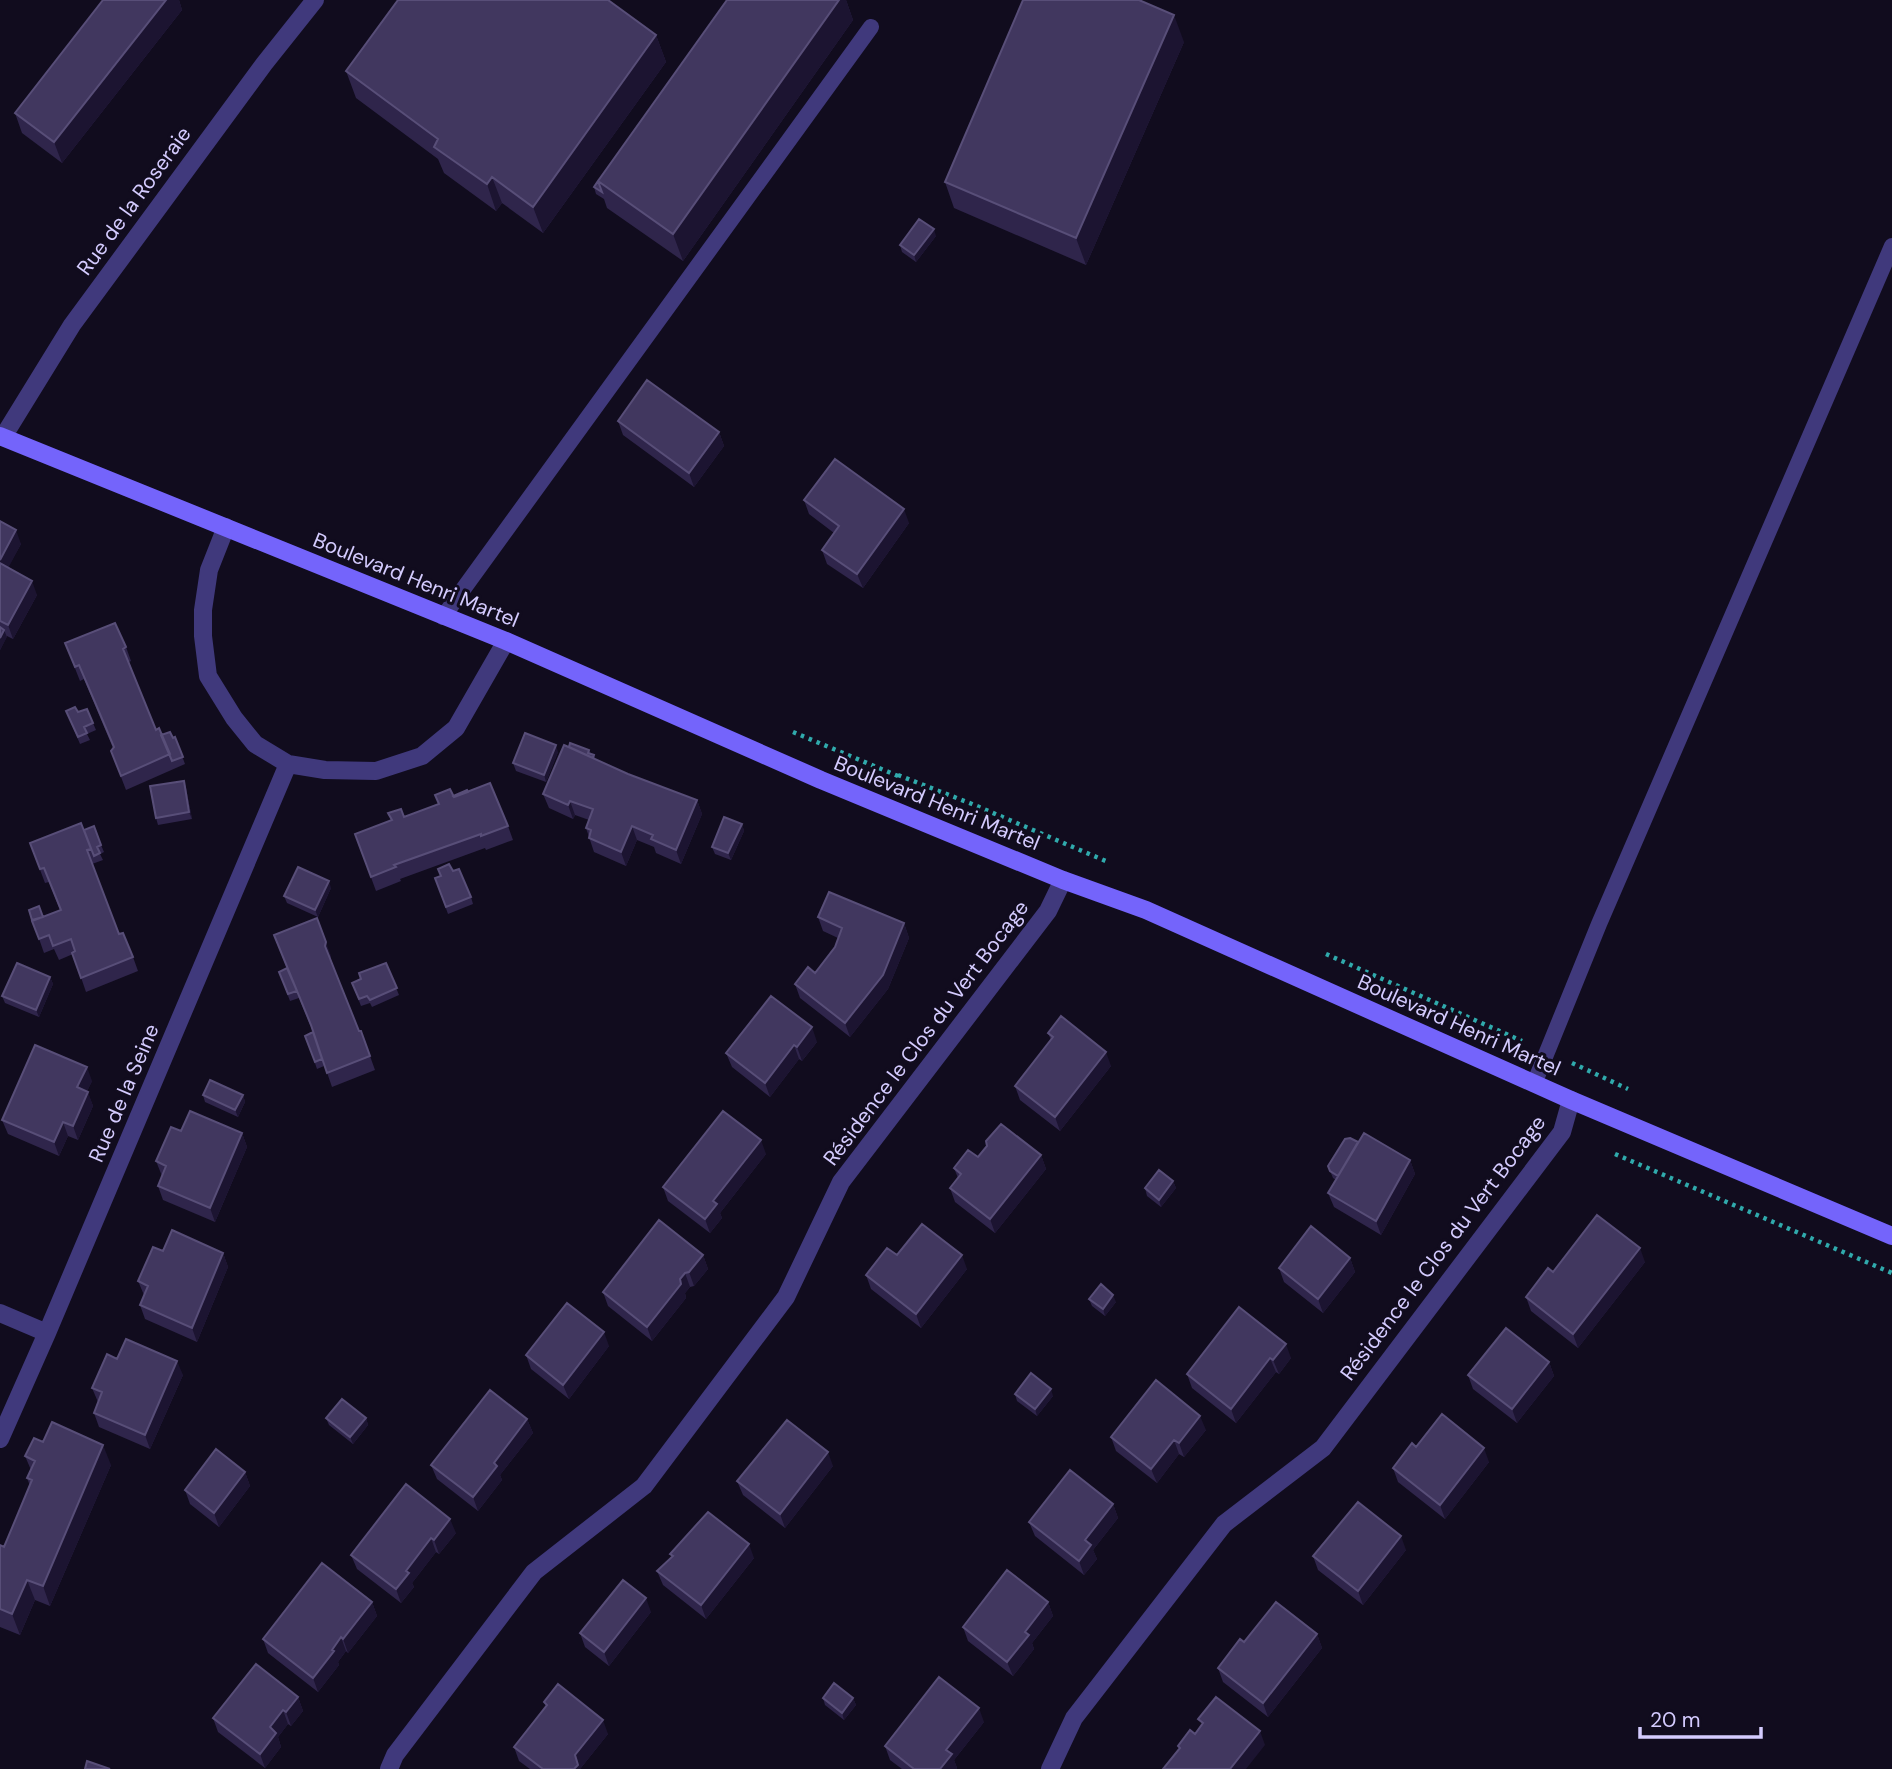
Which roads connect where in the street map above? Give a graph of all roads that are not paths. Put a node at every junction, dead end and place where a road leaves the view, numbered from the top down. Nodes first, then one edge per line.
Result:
1 (314, 0) edge
2 (871, 27) dead end
3 (1892, 246) edge
4 (2, 437) edge
5 (226, 527) junction
6 (443, 617) junction
7 (506, 641) junction
8 (288, 764) junction
9 (1063, 880) junction
10 (1534, 1084) junction
11 (1571, 1100) junction
12 (1892, 1237) edge
13 (0, 1313) edge
14 (47, 1333) junction
15 (0, 1439) edge
16 (389, 1769) edge
17 (1050, 1769) edge

1 - 4 street, Rue de la Roseraie
2 - 6 lane
3 - 10 lane
4 - 5 street, Boulevard Henri Martel
5 - 6 street, Boulevard Henri Martel
5 - 8 street
6 - 7 street, Boulevard Henri Martel
7 - 8 street
7 - 9 street, Boulevard Henri Martel
8 - 14 street, Rue de la Seine
9 - 10 street, Boulevard Henri Martel
9 - 16 street, Résidence le Clos du Vert Bocage
10 - 11 street, Boulevard Henri Martel
11 - 12 street, Boulevard Henri Martel
11 - 17 street, Résidence le Clos du Vert Bocage
13 - 14 street
14 - 15 street, Rue de la Seine

